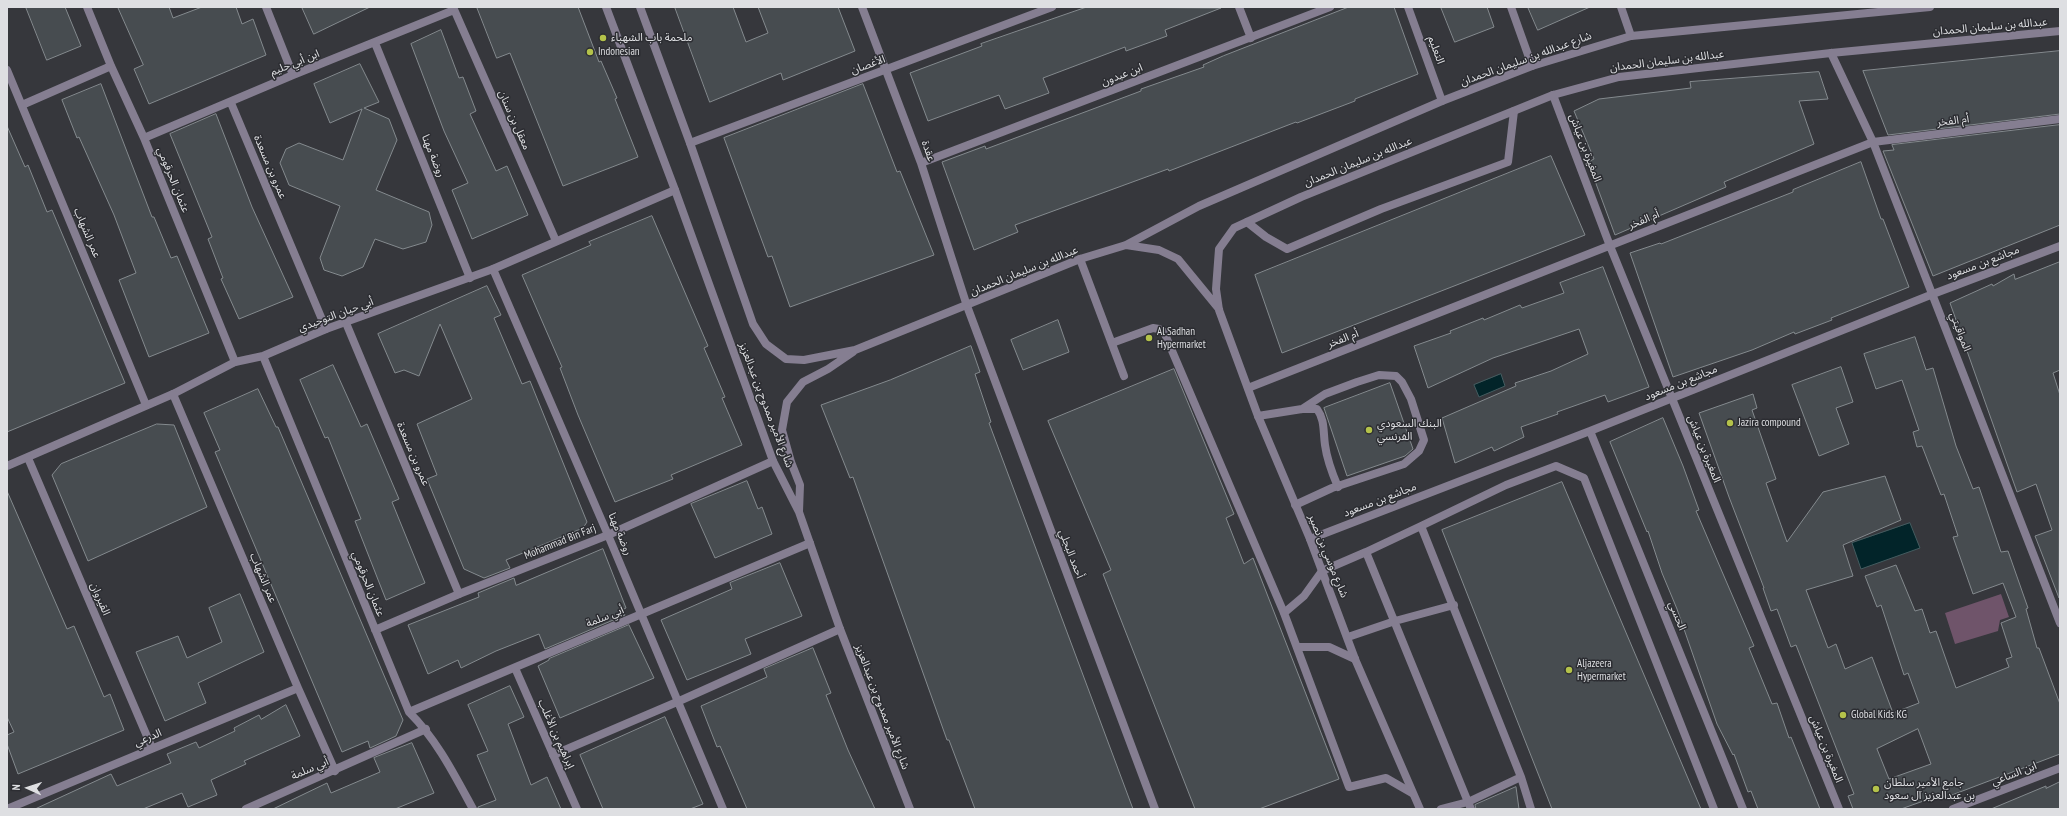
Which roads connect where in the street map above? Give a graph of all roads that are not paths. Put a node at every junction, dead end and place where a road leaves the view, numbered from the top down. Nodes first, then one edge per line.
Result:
1 (87, 7) edge
2 (266, 7) edge
3 (606, 7) edge
4 (640, 7) edge
5 (862, 7) edge
6 (1052, 7) edge
7 (1240, 7) edge
8 (1330, 7) edge
9 (1408, 7) edge
10 (1511, 7) edge
11 (1621, 7) edge
12 (1930, 7) edge
13 (453, 9) edge
14 (2060, 31) edge
15 (1631, 36) junction
16 (1251, 38) junction
17 (375, 43) junction
18 (1831, 52) junction
19 (111, 66) junction
20 (1532, 66) junction
21 (7, 70) edge
22 (886, 70) junction
23 (293, 74) junction
24 (1553, 95) junction
25 (1442, 101) junction
26 (231, 103) junction
27 (22, 105) junction
28 (1514, 111) junction
29 (2060, 119) edge
30 (144, 138) junction
31 (1873, 142) junction
32 (690, 143) junction
33 (921, 162) junction
34 (675, 190) junction
35 (1199, 206) joint
36 (1247, 222) junction
37 (556, 241) junction
38 (1126, 245) junction
39 (1610, 246) junction
40 (2060, 246) edge
41 (1080, 259) junction
42 (493, 269) junction
43 (470, 278) junction
44 (1933, 294) junction
45 (967, 306) junction
46 (1219, 310) junction
47 (346, 323) junction
48 (326, 329) junction
49 (1112, 343) junction
50 (855, 350) junction
51 (263, 356) junction
52 (235, 362) junction
53 (1124, 376) dead end
54 (1248, 388) junction
55 (173, 394) junction
56 (1672, 398) junction
57 (146, 405) junction
58 (1302, 408) junction
59 (1258, 416) junction
60 (1590, 431) junction
61 (28, 458) junction
62 (773, 461) junction
63 (7, 466) edge
64 (1338, 487) junction
65 (1296, 505) junction
66 (799, 512) junction
67 (1421, 526) junction
68 (608, 535) junction
69 (1310, 539) junction
70 (810, 544) junction
71 (1366, 552) junction
72 (1322, 571) junction
73 (459, 594) junction
74 (1454, 606) junction
75 (1284, 613) junction
76 (641, 614) junction
77 (1395, 621) junction
78 (2060, 623) edge
79 (840, 629) junction
80 (374, 630) junction
81 (1348, 636) junction
82 (1297, 647) junction
83 (1355, 659) junction
84 (515, 668) junction
85 (298, 688) junction
86 (677, 702) junction
87 (409, 712) junction
88 (426, 729) junction
89 (152, 748) junction
90 (553, 755) junction
91 (2060, 768) edge
92 (335, 771) junction
93 (1521, 777) junction
94 (1412, 793) junction
95 (1470, 806) edge
96 (7, 809) edge
97 (246, 809) edge
98 (473, 809) edge
99 (577, 809) edge
100 (723, 809) edge
101 (910, 809) edge
102 (1155, 809) edge
103 (1420, 809) edge
104 (1441, 809) edge
105 (1531, 809) edge
106 (1714, 809) edge
107 (1743, 809) edge
108 (1839, 809) edge
109 (1953, 809) edge

1 - 19 street, عثمان الحرقومي
2 - 23 street
3 - 34 street, شارع الأمير ممدوح بن عبدالعزيز
4 - 32 street
5 - 22 street, عقدة
6 - 22 street, الأغصان
7 - 16 street
8 - 16 street, ابن عبدون
9 - 25 street, التعليم
10 - 20 street
11 - 15 street
12 - 15 street, شارع عبدالله بن سليمان الحمدان
13 - 17 street, ابن أبي حليم
13 - 37 street, معقل بن سنان
14 - 18 street, عبدالله بن سليمان الحمدان
15 - 20 street, شارع عبدالله بن سليمان الحمدان
16 - 33 street, ابن عبدون
17 - 23 street, ابن أبي حليم
17 - 43 street, روضة مهنا
18 - 24 street, عبدالله بن سليمان الحمدان
18 - 31 street, المواقيتي
19 - 27 street
19 - 30 street, عثمان الحرقومي
20 - 25 street, شارع عبدالله بن سليمان الحمدان
21 - 27 street, عمر الشهاب
22 - 32 street, الأغصان
22 - 33 street, عقدة
23 - 26 street, ابن أبي حليم
24 - 28 street, عبدالله بن سليمان الحمدان
24 - 39 street, المغيرة بن عياش
25 - 35 street, شارع عبدالله بن سليمان الحمدان
26 - 30 street, ابن أبي حليم
26 - 48 street, عمرو بن مسعدة
27 - 57 street, عمر الشهاب
28 - 36 street, عبدالله بن سليمان الحمدان
28 - 36 street
29 - 31 street, أم الفخر
30 - 52 street, عثمان الحرقومي
31 - 39 street, أم الفخر
31 - 44 street, المواقيتي
32 - 50 street
33 - 45 street, عقدة
34 - 37 street, أبي حيان التوحيدي
34 - 62 street, شارع الأمير ممدوح بن عبدالعزيز
35 - 38 street, عبدالله بن سليمان الحمدان
36 - 46 street, عبدالله بن سليمان الحمدان
37 - 42 street, أبي حيان التوحيدي
38 - 41 street, عبدالله بن سليمان الحمدان
38 - 46 street
39 - 54 street, أم الفخر
39 - 56 street, المغيرة بن عياش
40 - 44 street, مجاشع بن مسعود
41 - 45 street, عبدالله بن سليمان الحمدان
41 - 49 street
42 - 43 street, أبي حيان التوحيدي
42 - 68 street, روضة مهنا
43 - 47 street, أبي حيان التوحيدي
44 - 56 street, مجاشع بن مسعود
44 - 78 street, المواقيتي
45 - 50 street, عبدالله بن سليمان الحمدان
45 - 102 street, أحمد البجلي
46 - 54 street, شارع موسي بن نصير
47 - 48 street, أبي حيان التوحيدي
47 - 73 street, عمرو بن مسعدة
48 - 51 street, أبي حيان التوحيدي
49 - 53 street
49 - 75 street
50 - 66 street
51 - 52 street, أبي حيان التوحيدي
51 - 80 street, عثمان الحرقومي
52 - 55 street, أبي حيان التوحيدي
54 - 59 street, شارع موسي بن نصير
55 - 57 street, أبي حيان التوحيدي
55 - 85 street, عمر الشهاب
56 - 60 street, مجاشع بن مسعود
56 - 108 street, المغيرة بن عياش
57 - 61 street, أبي حيان التوحيدي
58 - 59 street
58 - 64 street
58 - 64 street
59 - 65 street, شارع موسي بن نصير
60 - 69 street, مجاشع بن مسعود
60 - 107 street, الحسي
61 - 63 street, أبي حيان التوحيدي
61 - 89 street, القيروان
62 - 66 street, شارع الأمير ممدوح بن عبدالعزيز
62 - 68 street, Mohammad Bin Farj
64 - 65 street
65 - 69 street, شارع موسي بن نصير
66 - 70 street, شارع الأمير ممدوح بن عبدالعزيز
67 - 71 street
67 - 74 street
67 - 106 street
68 - 73 street, Mohammad Bin Farj
68 - 76 street, روضة مهنا
69 - 72 street, شارع موسي بن نصير
70 - 76 street, أبي سلمة
70 - 79 street, شارع الأمير ممدوح بن عبدالعزيز
71 - 72 street
71 - 77 street
72 - 75 street
72 - 81 street, شارع موسي بن نصير
73 - 80 street, Mohammad Bin Farj
74 - 77 street
74 - 93 street
75 - 82 street
76 - 84 street, أبي سلمة
76 - 86 street, روضة مهنا
77 - 81 street
77 - 95 street
79 - 86 street
79 - 101 street, شارع الأمير ممدوح بن عبدالعزيز
80 - 87 street, عثمان الحرقومي
81 - 83 street, شارع موسي بن نصير
82 - 83 street
82 - 94 street
83 - 94 street, شارع موسي بن نصير
84 - 87 street, أبي سلمة
84 - 90 street, إبراهيم بن الأغلب
85 - 89 street, الدرعي
85 - 92 street, عمر الشهاب
86 - 90 street
86 - 100 street, روضة مهنا
87 - 88 street, عثمان الحرقومي
88 - 92 street, أبي سلمة
88 - 98 street, عثمان الحرقومي
89 - 96 street, الدرعي
90 - 99 street, إبراهيم بن الأغلب
91 - 109 street, ابن الساعي
92 - 97 street, أبي سلمة
93 - 95 street
93 - 105 street
94 - 103 street, شارع موسي بن نصير
95 - 104 street

